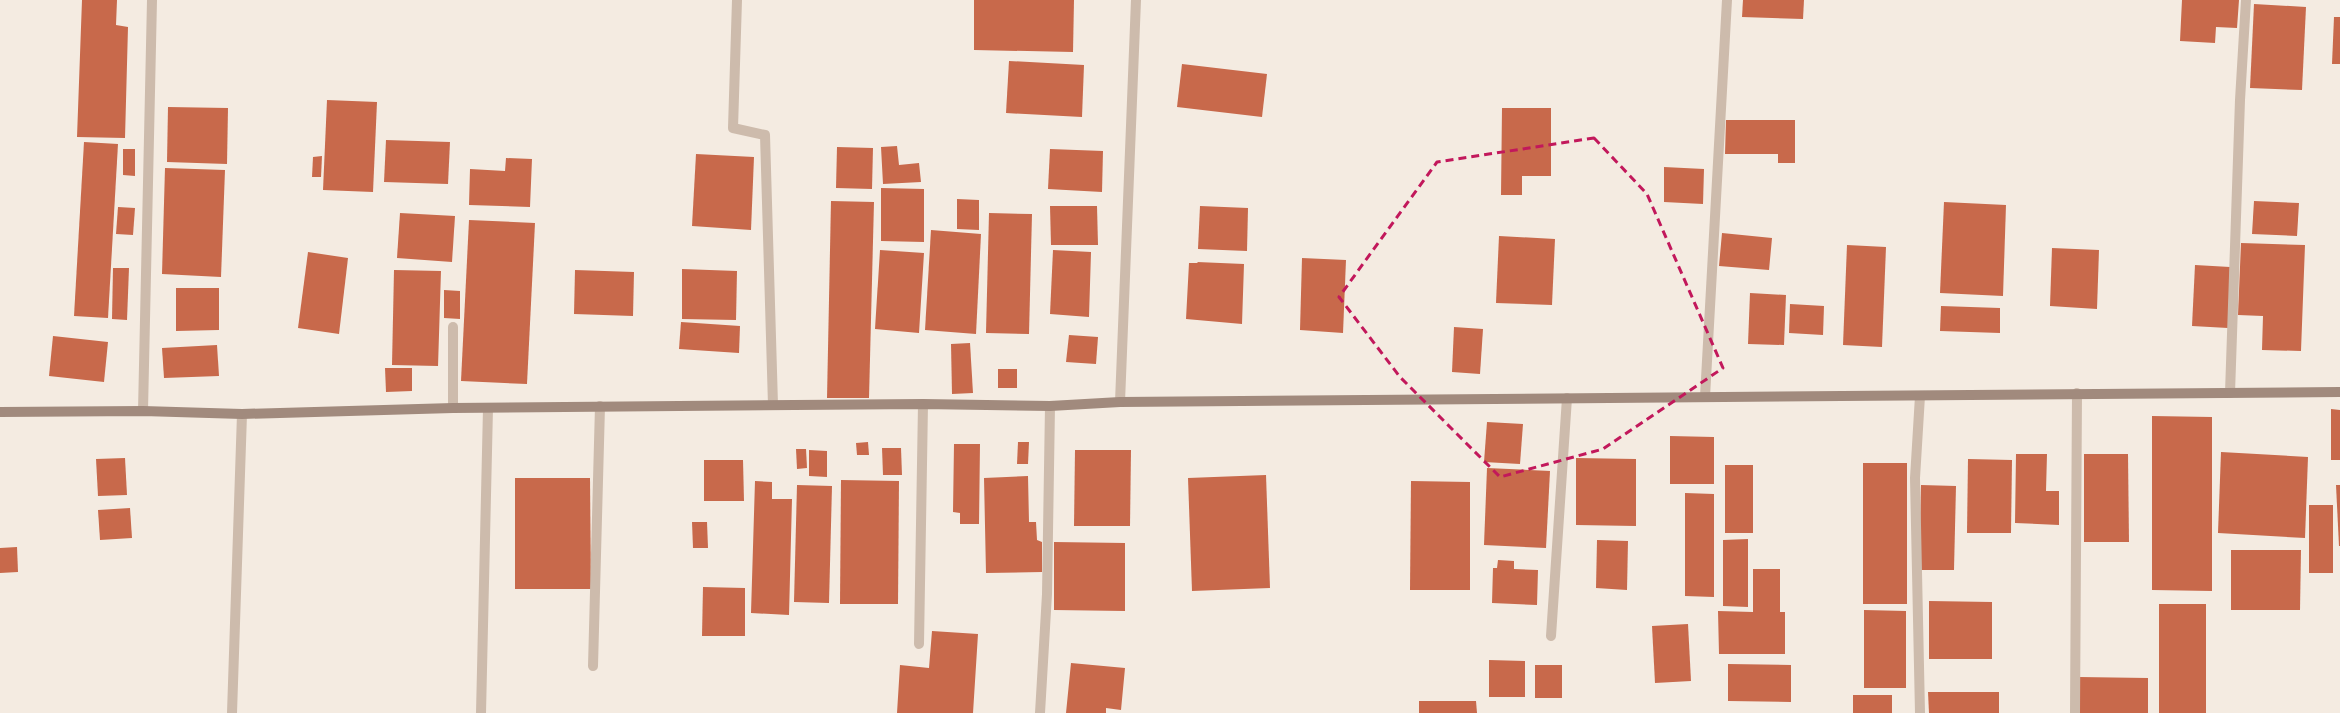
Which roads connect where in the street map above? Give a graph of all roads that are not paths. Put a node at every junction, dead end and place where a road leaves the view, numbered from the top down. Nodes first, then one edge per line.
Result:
1 (152, 0) edge
2 (737, 0) edge
3 (1136, 0) edge
4 (1727, 0) edge
5 (2246, 0) edge
6 (453, 327) dead end
7 (2340, 392) edge
8 (2077, 393) junction
9 (2230, 393) junction
10 (1920, 396) junction
11 (1567, 398) junction
12 (1705, 398) junction
13 (1120, 402) junction
14 (923, 404) junction
15 (773, 405) junction
16 (600, 406) junction
17 (1050, 406) junction
18 (453, 408) junction
19 (488, 408) junction
20 (143, 411) junction
21 (0, 412) edge
22 (242, 414) junction
23 (1551, 636) dead end
24 (919, 644) dead end
25 (594, 666) dead end
26 (232, 713) edge
27 (482, 713) edge
28 (1040, 713) edge
29 (1920, 713) edge
30 (2075, 713) edge

1 - 20 street
2 - 15 street
3 - 13 street
4 - 12 street
5 - 9 street
6 - 18 street
7 - 9 street
8 - 9 street
8 - 10 street
8 - 30 street
10 - 12 street
10 - 29 street
11 - 12 street
11 - 13 street
11 - 23 street
13 - 17 street
14 - 15 street
14 - 17 street
14 - 24 street
15 - 16 street
16 - 19 street
16 - 25 street
17 - 28 street
18 - 19 street
18 - 22 street
19 - 27 street
20 - 21 street
20 - 22 street
22 - 26 street

